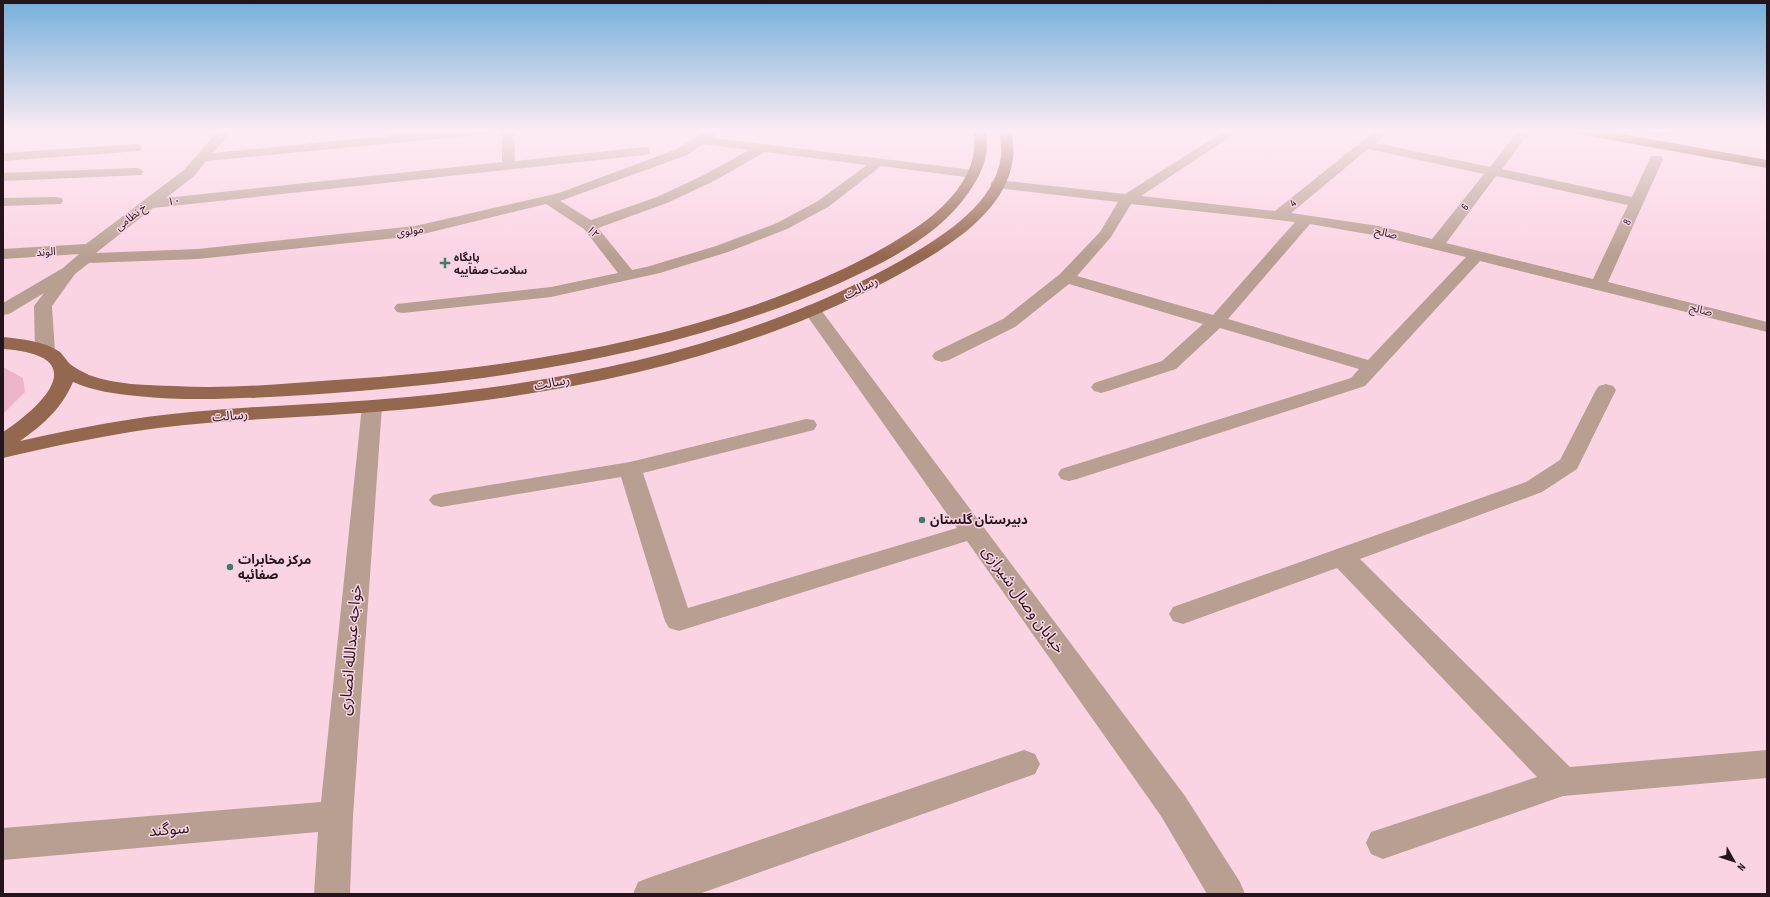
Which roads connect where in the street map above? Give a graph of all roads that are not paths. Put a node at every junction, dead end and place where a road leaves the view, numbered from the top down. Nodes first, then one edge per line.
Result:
1 (136, 172) dead end
2 (190, 172) edge
3 (453, 172) edge
4 (628, 172) edge
5 (720, 172) edge
6 (866, 172) edge
7 (957, 172) edge
8 (1002, 172) edge
9 (1169, 172) edge
10 (1333, 172) edge
11 (1493, 172) joint
12 (1650, 172) edge
13 (974, 174) joint
14 (3, 177) edge
15 (997, 184) junction
16 (1127, 199) junction
17 (549, 200) junction
18 (56, 201) dead end
19 (3, 202) edge
20 (1636, 202) junction
21 (148, 204) junction
22 (1278, 216) junction
23 (1306, 219) junction
24 (589, 226) junction
25 (1436, 244) junction
26 (3, 254) edge
27 (88, 254) junction
28 (1477, 255) junction
29 (69, 270) junction
30 (628, 275) junction
31 (1066, 278) junction
32 (1598, 285) junction
33 (802, 303) junction
34 (403, 308) dead end
35 (3, 310) edge
36 (1217, 322) junction
37 (1767, 327) edge
38 (3, 343) edge
39 (45, 352) junction
40 (942, 356) dead end
41 (62, 367) junction
42 (1373, 367) junction
43 (1101, 387) dead end
44 (1606, 390) dead end
45 (372, 406) junction
46 (806, 426) dead end
47 (3, 442) edge
48 (3, 450) edge
49 (630, 469) junction
50 (1069, 474) dead end
51 (441, 500) dead end
52 (973, 531) junction
53 (1342, 557) junction
54 (1183, 614) dead end
55 (1024, 764) dead end
56 (1767, 764) edge
57 (1563, 782) junction
58 (336, 816) junction
59 (1383, 843) dead end
60 (3, 844) edge
61 (332, 894) edge
62 (651, 894) edge
63 (1227, 894) edge

1 - 14 street
2 - 21 street, خ نظامی
3 - 21 street, ۱۰
4 - 17 street, مولوی
5 - 24 street
6 - 30 street
7 - 13 street
8 - 15 main road, رسالت
9 - 16 street
10 - 22 street, 4
11 - 20 street
11 - 25 street, 6
12 - 20 street, 8
13 - 33 main road, رسالت
15 - 16 street, صالح
15 - 33 main road, رسالت
16 - 22 street, صالح
16 - 31 street
17 - 24 street, ۱۲
17 - 27 street, مولوی
18 - 19 street
20 - 32 street, 8
21 - 27 street, خ نظامی
22 - 23 street, صالح
23 - 25 street, صالح
23 - 36 street
24 - 30 street, ۱۲
25 - 28 street, صالح
26 - 27 street, الوند
27 - 29 street, خ نظامی
28 - 32 street, صالح
28 - 42 street
29 - 35 street
29 - 39 street
30 - 34 street
31 - 36 street
31 - 40 street
32 - 37 street, صالح
33 - 41 main road, رسالت
33 - 45 main road, رسالت
33 - 52 street, خیابان وصال شیرازی
36 - 42 street
36 - 43 street
38 - 39 main road
39 - 41 main road, رسالت
41 - 47 main road
42 - 50 street
44 - 53 street
45 - 48 main road, رسالت
45 - 58 street, خواجه عبدالله انصاری
46 - 49 street
49 - 51 street
49 - 52 street
52 - 63 street, خیابان وصال شیرازی
53 - 54 street
53 - 57 street
55 - 62 street
56 - 57 street
57 - 59 street
58 - 60 street, سوگند
58 - 61 street, خواجه عبدالله انصاری

